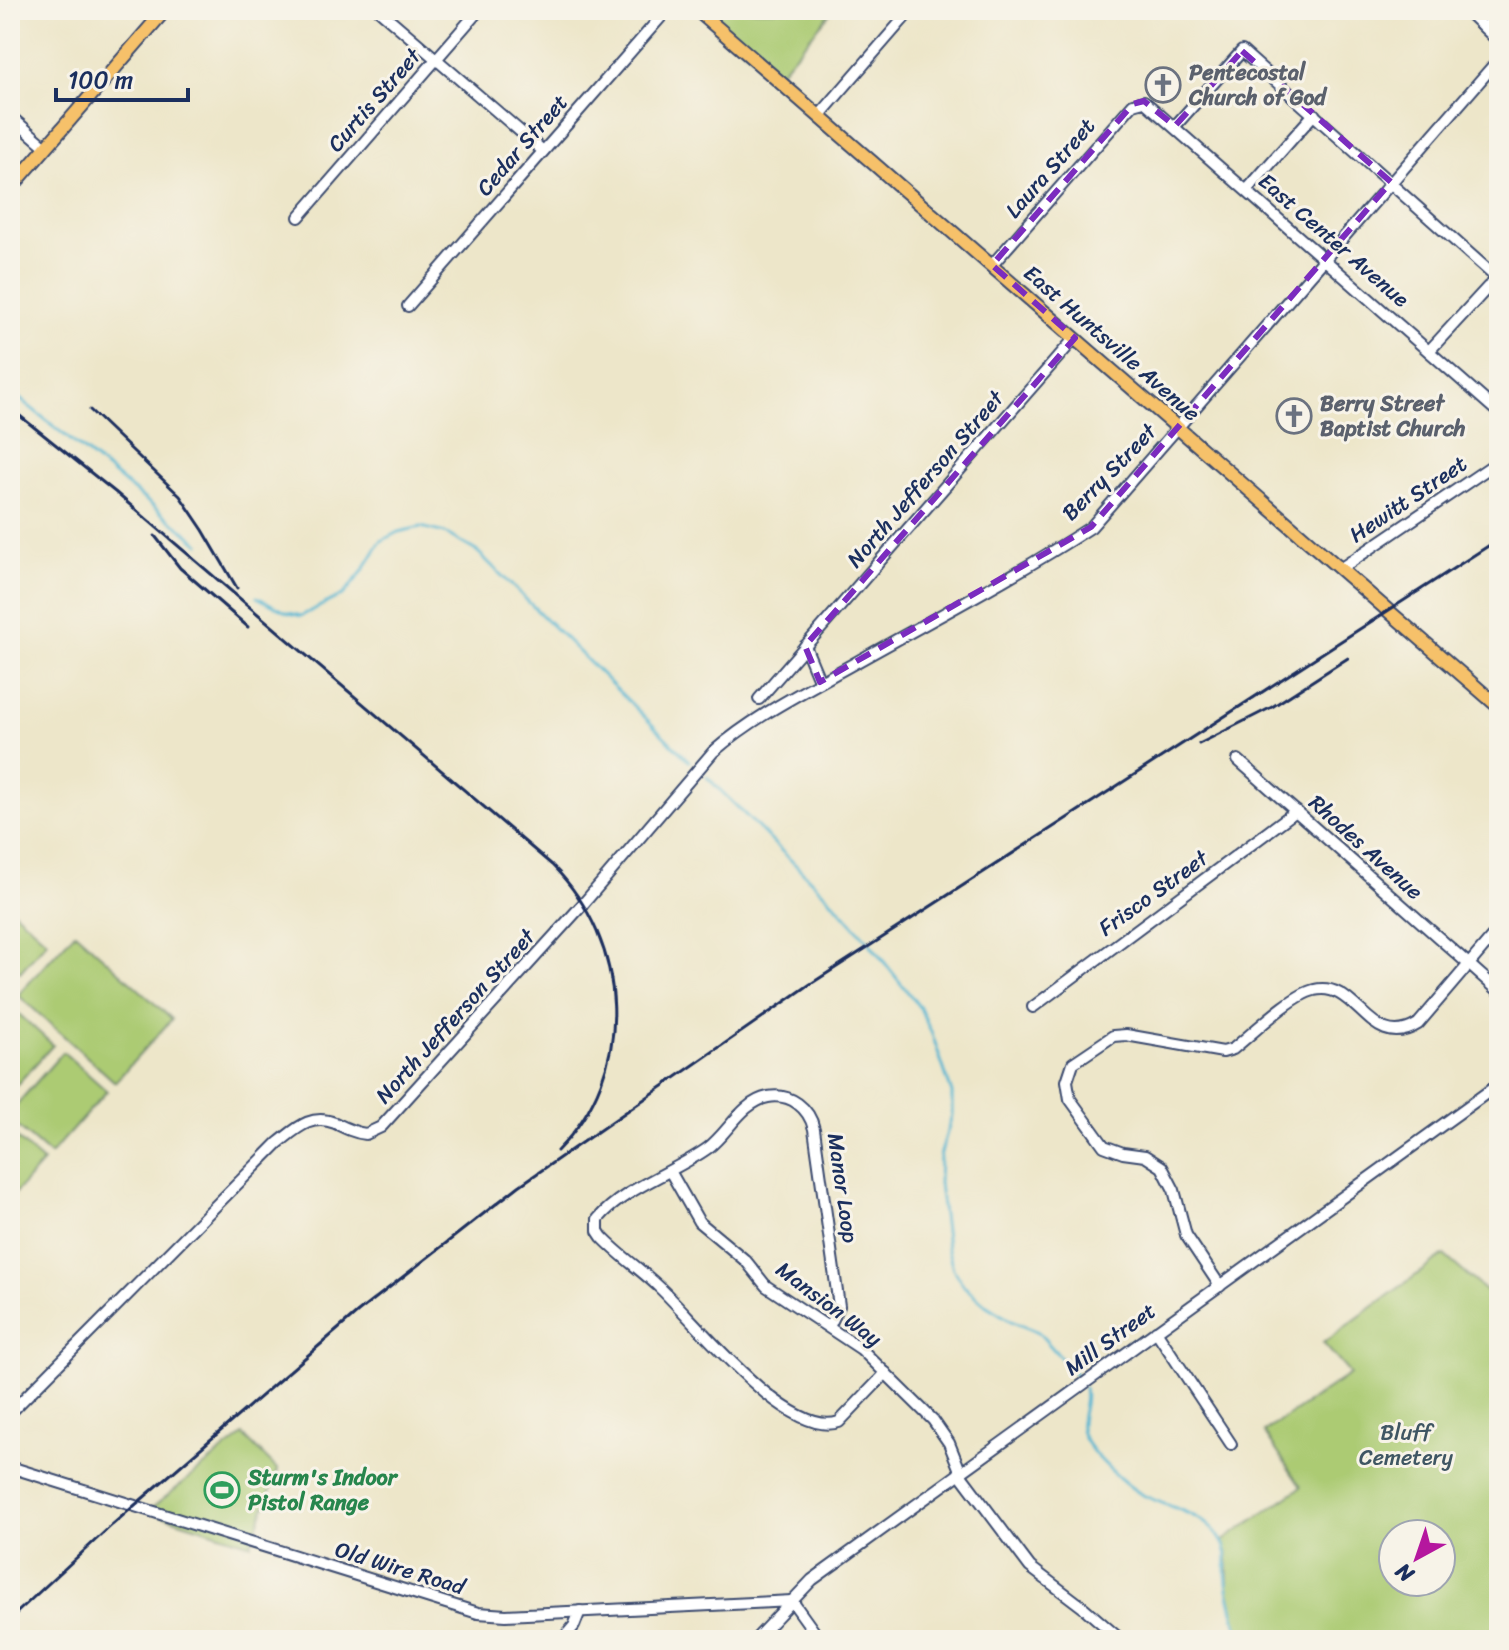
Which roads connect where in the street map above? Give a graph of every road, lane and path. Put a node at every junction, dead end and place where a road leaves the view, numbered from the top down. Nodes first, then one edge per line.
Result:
1 (165, 10) edge
2 (379, 10) edge
3 (479, 10) edge
4 (667, 10) edge
5 (697, 10) edge
6 (911, 10) edge
7 (1466, 10) edge
8 (1499, 12) edge
9 (1485, 28) junction
10 (1499, 42) edge
11 (436, 59) junction
12 (1499, 59) edge
13 (1140, 101) joint
14 (1314, 114) junction
15 (10, 116) edge
16 (819, 116) junction
17 (1175, 126) junction
18 (46, 147) junction
19 (543, 151) junction
20 (1391, 182) junction
21 (10, 189) edge
22 (1247, 190) junction
23 (299, 217) dead end
24 (1325, 258) junction
25 (992, 265) junction
26 (1499, 279) edge
27 (408, 306) dead end
28 (1075, 338) junction
29 (1429, 351) junction
30 (1499, 413) edge
31 (1179, 429) junction
32 (1499, 461) edge
33 (1340, 569) junction
34 (805, 646) junction
35 (820, 682) junction
36 (759, 699) dead end
37 (1499, 707) edge
38 (1238, 760) dead end
39 (693, 774) joint
40 (1296, 811) junction
41 (1499, 929) edge
42 (1468, 965) junction
43 (1499, 991) edge
44 (1033, 1007) dead end
45 (1499, 1084) edge
46 (670, 1171) junction
47 (1220, 1286) junction
48 (829, 1327) junction
49 (1156, 1331) junction
50 (886, 1373) junction
51 (10, 1413) edge
52 (1231, 1444) dead end
53 (10, 1467) edge
54 (960, 1471) junction
55 (792, 1601) junction
56 (580, 1611) junction
57 (562, 1640) edge
58 (755, 1640) edge
59 (820, 1640) edge
60 (1121, 1640) edge

1 - 18 main road
2 - 11 street
3 - 11 street, Curtis Street
4 - 19 street, Cedar Street
5 - 16 main road, East Huntsville Avenue
6 - 16 street
7 - 9 street
8 - 9 street
9 - 10 street
11 - 19 street
11 - 23 street, Curtis Street
12 - 20 street, Berry Street
13 - 17 street, East Center Avenue
13 - 25 street, Laura Street
14 - 17 street
14 - 20 street
14 - 22 street
15 - 18 street
16 - 25 main road, East Huntsville Avenue
17 - 22 street, East Center Avenue
18 - 21 main road
19 - 27 street, Cedar Street
20 - 24 street, Berry Street
20 - 26 street
22 - 24 street, East Center Avenue
24 - 29 street, East Center Avenue
24 - 31 street, Berry Street
25 - 28 main road, East Huntsville Avenue
26 - 29 street
28 - 31 main road, East Huntsville Avenue
28 - 34 street, North Jefferson Street
29 - 30 street, East Center Avenue
31 - 33 main road, East Huntsville Avenue
31 - 35 street, Berry Street
32 - 33 street, Hewitt Street
33 - 37 main road, East Huntsville Avenue
34 - 35 street
34 - 36 street, North Jefferson Street
35 - 39 street, Berry Street
38 - 40 street, Rhodes Avenue
39 - 51 street, North Jefferson Street
40 - 42 street, Rhodes Avenue
40 - 44 street, Frisco Street
41 - 42 street
42 - 43 street, Rhodes Avenue
42 - 47 street
45 - 47 street, Mill Street
46 - 48 street, Mansion Way
46 - 48 street, Manor Loop
46 - 50 street, Manor Loop
47 - 49 street, Mill Street
48 - 50 street, Mansion Way
49 - 52 street
49 - 54 street, Mill Street
50 - 54 street, Mansion Way
53 - 56 street, Old Wire Road
54 - 55 street, Mill Street
54 - 60 street, Mansion Way
55 - 56 street, Old Wire Road
55 - 58 street, Mill Street
55 - 59 street
56 - 57 street

